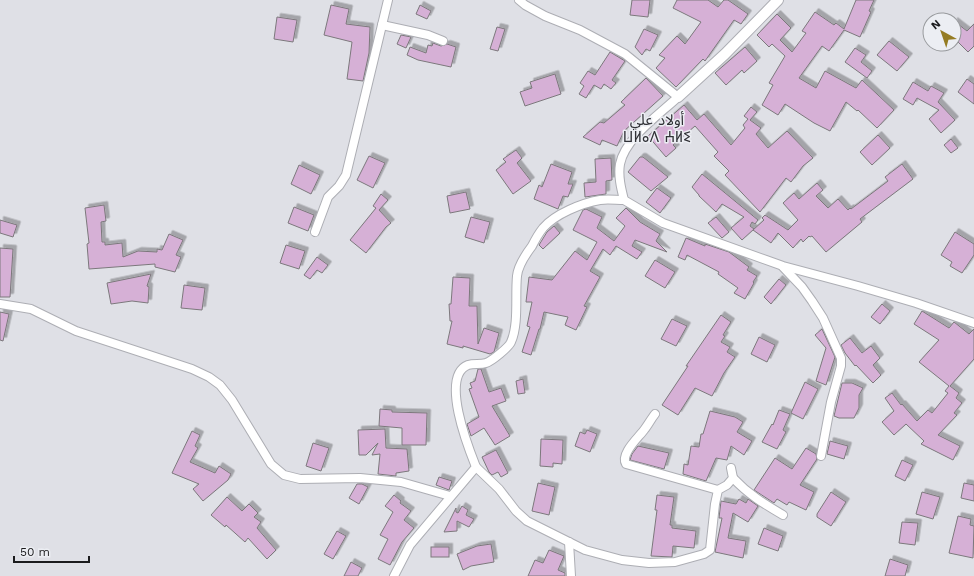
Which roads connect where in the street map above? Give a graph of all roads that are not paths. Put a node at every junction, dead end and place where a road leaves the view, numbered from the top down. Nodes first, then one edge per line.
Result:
1 (388, 0) edge
2 (519, 0) edge
3 (778, 0) edge
4 (382, 25) junction
5 (443, 41) dead end
6 (678, 97) junction
7 (624, 200) junction
8 (315, 232) dead end
9 (783, 266) junction
10 (0, 304) edge
11 (974, 323) edge
12 (655, 414) dead end
13 (821, 456) dead end
14 (476, 467) junction
15 (731, 468) dead end
16 (733, 478) junction
17 (718, 490) junction
18 (450, 496) junction
19 (783, 515) dead end
20 (569, 542) junction
21 (394, 576) edge
22 (571, 576) edge

1 - 4 street
2 - 6 street
3 - 6 street
4 - 5 street
4 - 8 street
6 - 7 street
7 - 9 street
7 - 14 street
9 - 11 street
9 - 13 street
10 - 18 street
12 - 17 street
14 - 18 street
14 - 20 street
15 - 16 street
16 - 17 street
16 - 19 street
17 - 20 street
18 - 21 street
20 - 22 street

